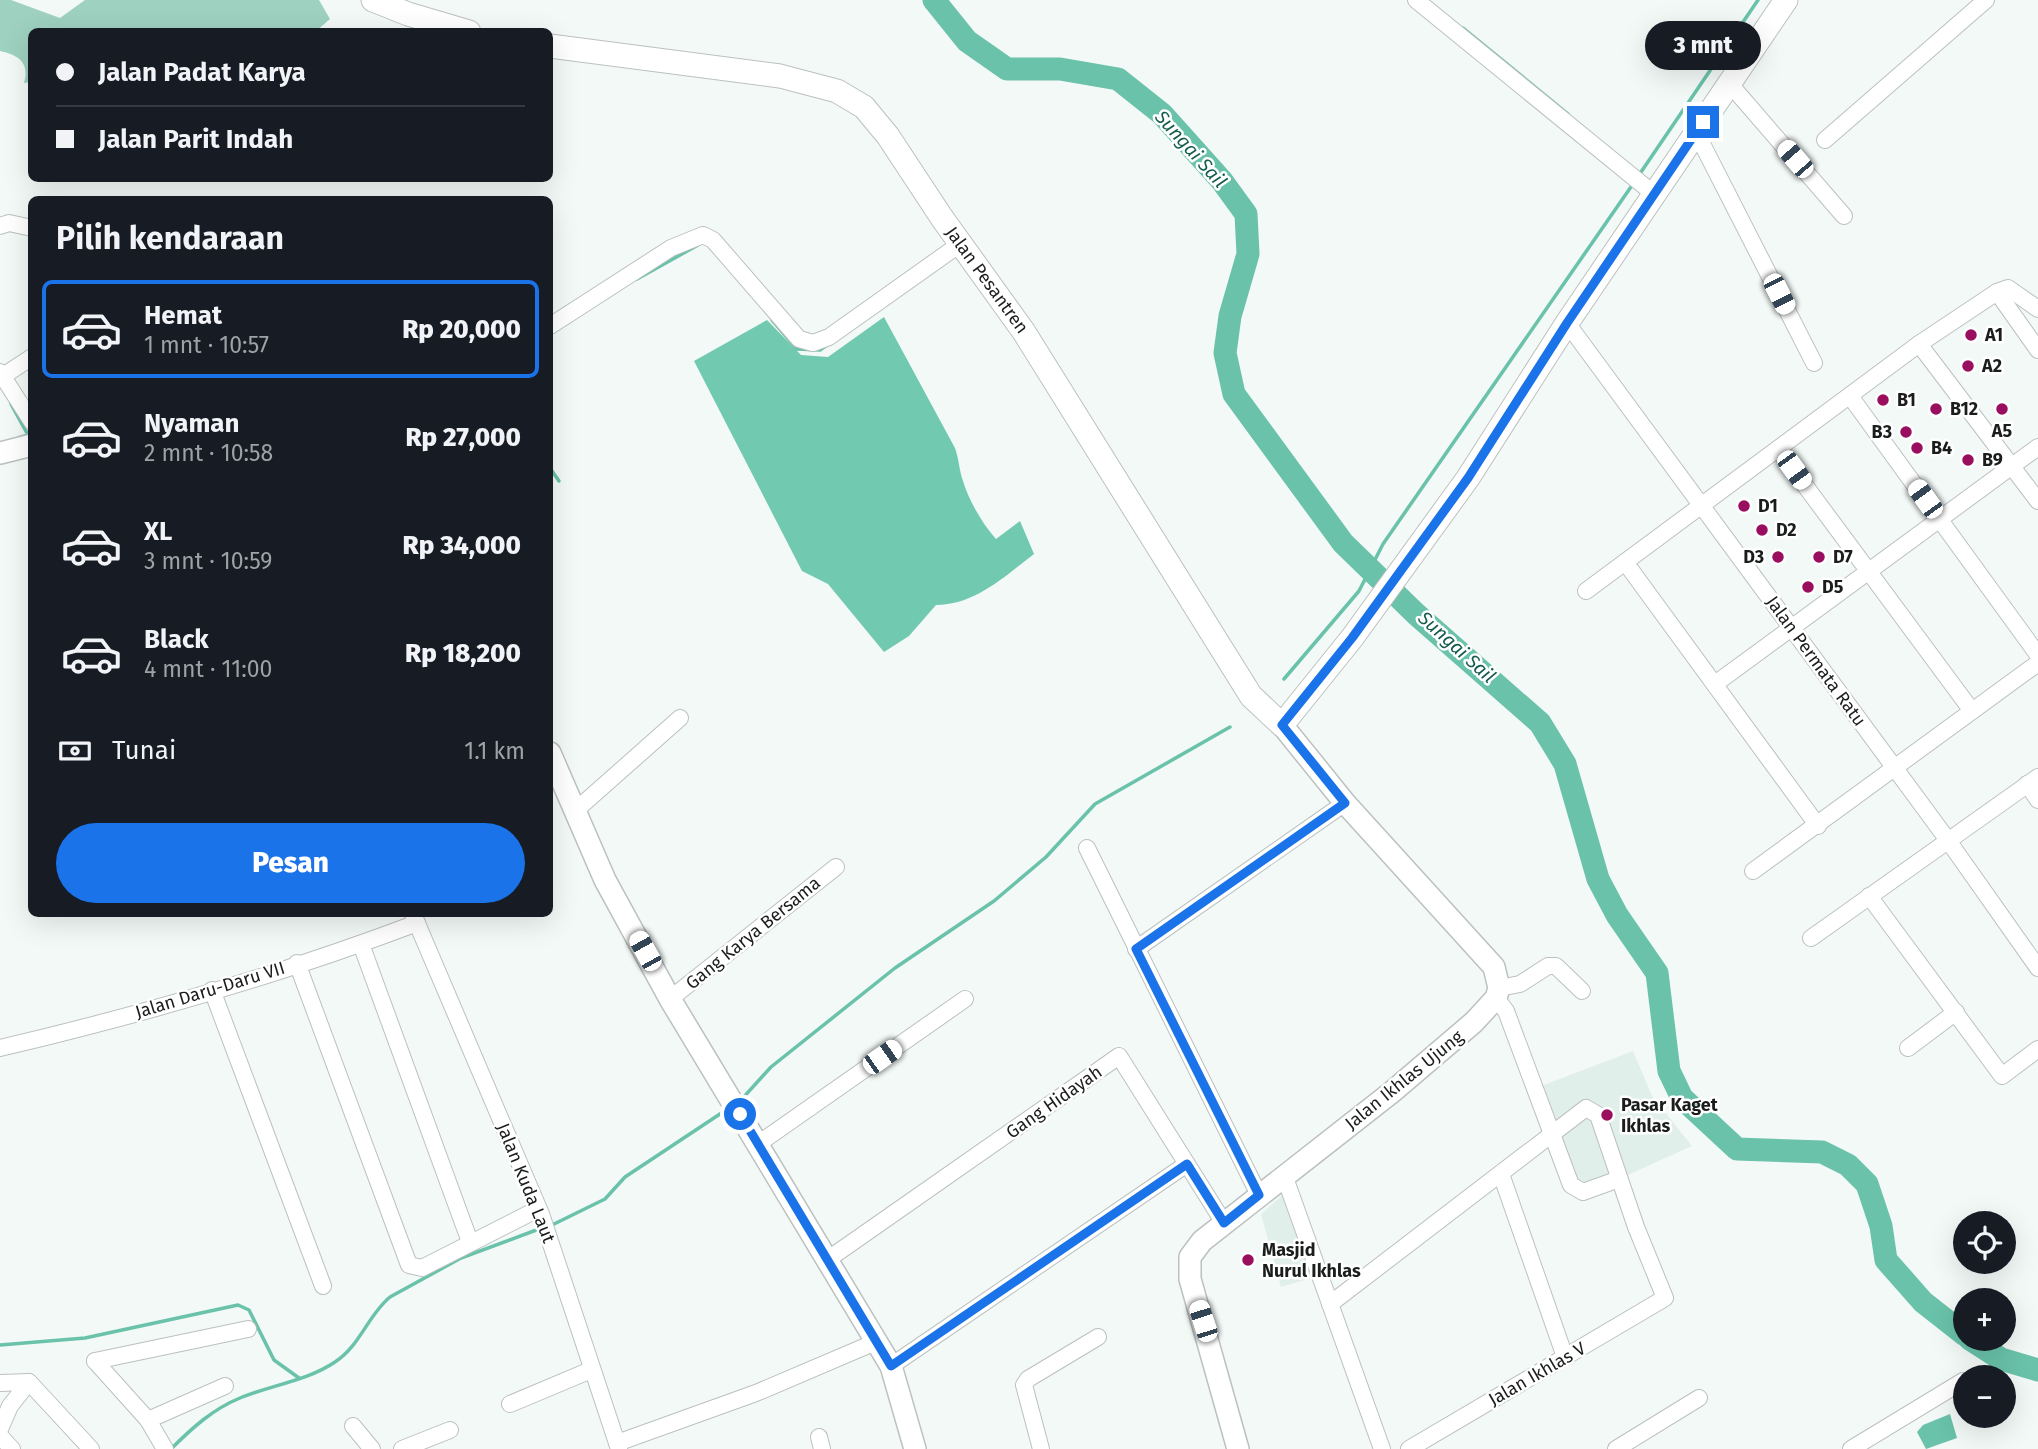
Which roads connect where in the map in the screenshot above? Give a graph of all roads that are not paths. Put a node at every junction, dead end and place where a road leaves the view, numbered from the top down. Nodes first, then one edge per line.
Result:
1 (373, 0) edge
2 (1416, 0) edge
3 (1786, 0) edge
4 (1986, 0) edge
5 (455, 28) edge
6 (553, 46) edge
7 (1729, 83) junction
8 (1696, 132) junction
9 (1825, 141) dead end
10 (1649, 190) junction
11 (1844, 216) dead end
12 (0, 226) edge
13 (28, 227) edge
14 (960, 244) junction
15 (1997, 292) junction
16 (2038, 309) edge
17 (1567, 323) junction
18 (553, 324) edge
19 (1919, 344) junction
20 (2038, 350) edge
21 (28, 360) edge
22 (1814, 363) dead end
23 (1, 374) edge
24 (1850, 396) junction
25 (28, 416) edge
26 (28, 446) edge
27 (2038, 447) edge
28 (1779, 449) junction
29 (0, 453) edge
30 (2012, 467) junction
31 (2038, 501) edge
32 (1702, 505) junction
33 (1940, 520) junction
34 (1625, 562) junction
35 (1869, 573) junction
36 (1587, 590) dead end
37 (1793, 629) junction
38 (2038, 655) edge
39 (2038, 663) edge
40 (1715, 684) junction
41 (1972, 711) junction
42 (680, 718) dead end
43 (1282, 725) junction
44 (553, 767) edge
45 (1895, 770) junction
46 (2032, 780) edge
47 (2038, 800) edge
48 (1345, 803) junction
49 (575, 811) junction
50 (1818, 826) junction
51 (1947, 839) junction
52 (1087, 848) dead end
53 (836, 867) dead end
54 (1753, 871) dead end
55 (1869, 896) junction
56 (415, 918) edge
57 (1811, 938) dead end
58 (361, 944) junction
59 (1136, 949) junction
60 (297, 963) junction
61 (2038, 968) edge
62 (212, 990) junction
63 (1582, 991) dead end
64 (1498, 993) junction
65 (670, 999) junction
66 (965, 999) dead end
67 (1956, 1012) junction
68 (0, 1048) edge
69 (1908, 1048) dead end
70 (2038, 1049) edge
71 (1553, 1135) junction
72 (758, 1144) junction
73 (1187, 1164) junction
74 (1501, 1174) junction
75 (1284, 1175) junction
76 (1619, 1179) junction
77 (1259, 1195) junction
78 (540, 1212) junction
79 (1224, 1223) junction
80 (470, 1242) junction
81 (827, 1260) junction
82 (323, 1286) dead end
83 (1330, 1304) junction
84 (248, 1329) dead end
85 (1098, 1336) dead end
86 (878, 1341) junction
87 (1565, 1357) junction
88 (891, 1366) junction
89 (591, 1370) junction
90 (29, 1382) junction
91 (0, 1383) edge
92 (225, 1386) dead end
93 (1953, 1387) edge
94 (1699, 1398) dead end
95 (510, 1404) dead end
96 (148, 1420) junction
97 (353, 1426) dead end
98 (0, 1429) edge
99 (450, 1430) dead end
100 (0, 1436) edge
101 (163, 1445) edge
102 (618, 1446) edge
103 (12, 1449) edge
104 (91, 1449) edge
105 (372, 1449) edge
106 (402, 1449) edge
107 (915, 1449) edge
108 (1041, 1449) edge
109 (1238, 1449) edge
110 (1382, 1449) edge
111 (1409, 1449) edge
112 (1616, 1449) edge
113 (1851, 1449) edge

1 - 5 main road
2 - 10 street
3 - 7 main road
4 - 9 street
6 - 14 main road, Jalan Pesantren
7 - 8 main road
7 - 11 street
8 - 10 main road
8 - 22 street
10 - 17 main road
12 - 13 street
14 - 18 street
14 - 43 main road, Jalan Pesantren
15 - 16 street
15 - 19 street
15 - 20 street
17 - 32 street, Jalan Permata Ratu
17 - 43 main road
19 - 24 street
19 - 30 street
21 - 23 street
23 - 25 street
24 - 28 street
24 - 33 street
26 - 29 street
27 - 30 street
28 - 32 street
28 - 35 street
30 - 31 street
30 - 33 street
32 - 34 street
32 - 37 street, Jalan Permata Ratu
33 - 35 street
33 - 38 street
34 - 36 street
34 - 40 street
35 - 37 street
35 - 41 street
37 - 40 street
37 - 45 street, Jalan Permata Ratu
39 - 41 street
40 - 50 street
41 - 45 street
42 - 49 street
43 - 48 street
44 - 49 street
45 - 50 street
45 - 51 street, Jalan Permata Ratu
46 - 47 street
46 - 51 street
48 - 59 street
48 - 64 street
49 - 65 street
50 - 54 street
51 - 55 street
51 - 61 street, Jalan Permata Ratu
52 - 59 street
53 - 65 street, Gang Karya Bersama
55 - 57 street
55 - 67 street
56 - 58 street, Jalan Daru-Daru VII
56 - 78 street, Jalan Kuda Laut
58 - 60 street, Jalan Daru-Daru VII
58 - 80 street
59 - 77 street
60 - 62 street, Jalan Daru-Daru VII
60 - 80 street
62 - 68 street, Jalan Daru-Daru VII
62 - 82 street
63 - 64 street
64 - 71 street
64 - 75 street, Jalan Ikhlas Ujung
65 - 72 street
66 - 72 street
67 - 69 street
67 - 70 street
71 - 74 street
71 - 76 street
71 - 76 street
72 - 81 street
73 - 79 street, Gang Hidayah
73 - 81 street, Gang Hidayah
73 - 88 street
74 - 83 street
74 - 87 street
75 - 77 street, Jalan Ikhlas Ujung
75 - 83 street
76 - 87 street, Jalan Ikhlas V
77 - 79 street, Jalan Ikhlas Ujung
78 - 80 street
78 - 89 street, Jalan Kuda Laut
79 - 109 street, Jalan Ikhlas Ujung
81 - 86 street
83 - 110 street
84 - 96 street
85 - 108 street
86 - 88 street
86 - 102 street
87 - 111 street, Jalan Ikhlas V
88 - 107 street
89 - 95 street
89 - 102 street, Jalan Kuda Laut
90 - 91 street
90 - 98 street
90 - 104 street
92 - 96 street
93 - 113 street
94 - 112 street
96 - 101 street
97 - 105 street
99 - 106 street
100 - 103 street

